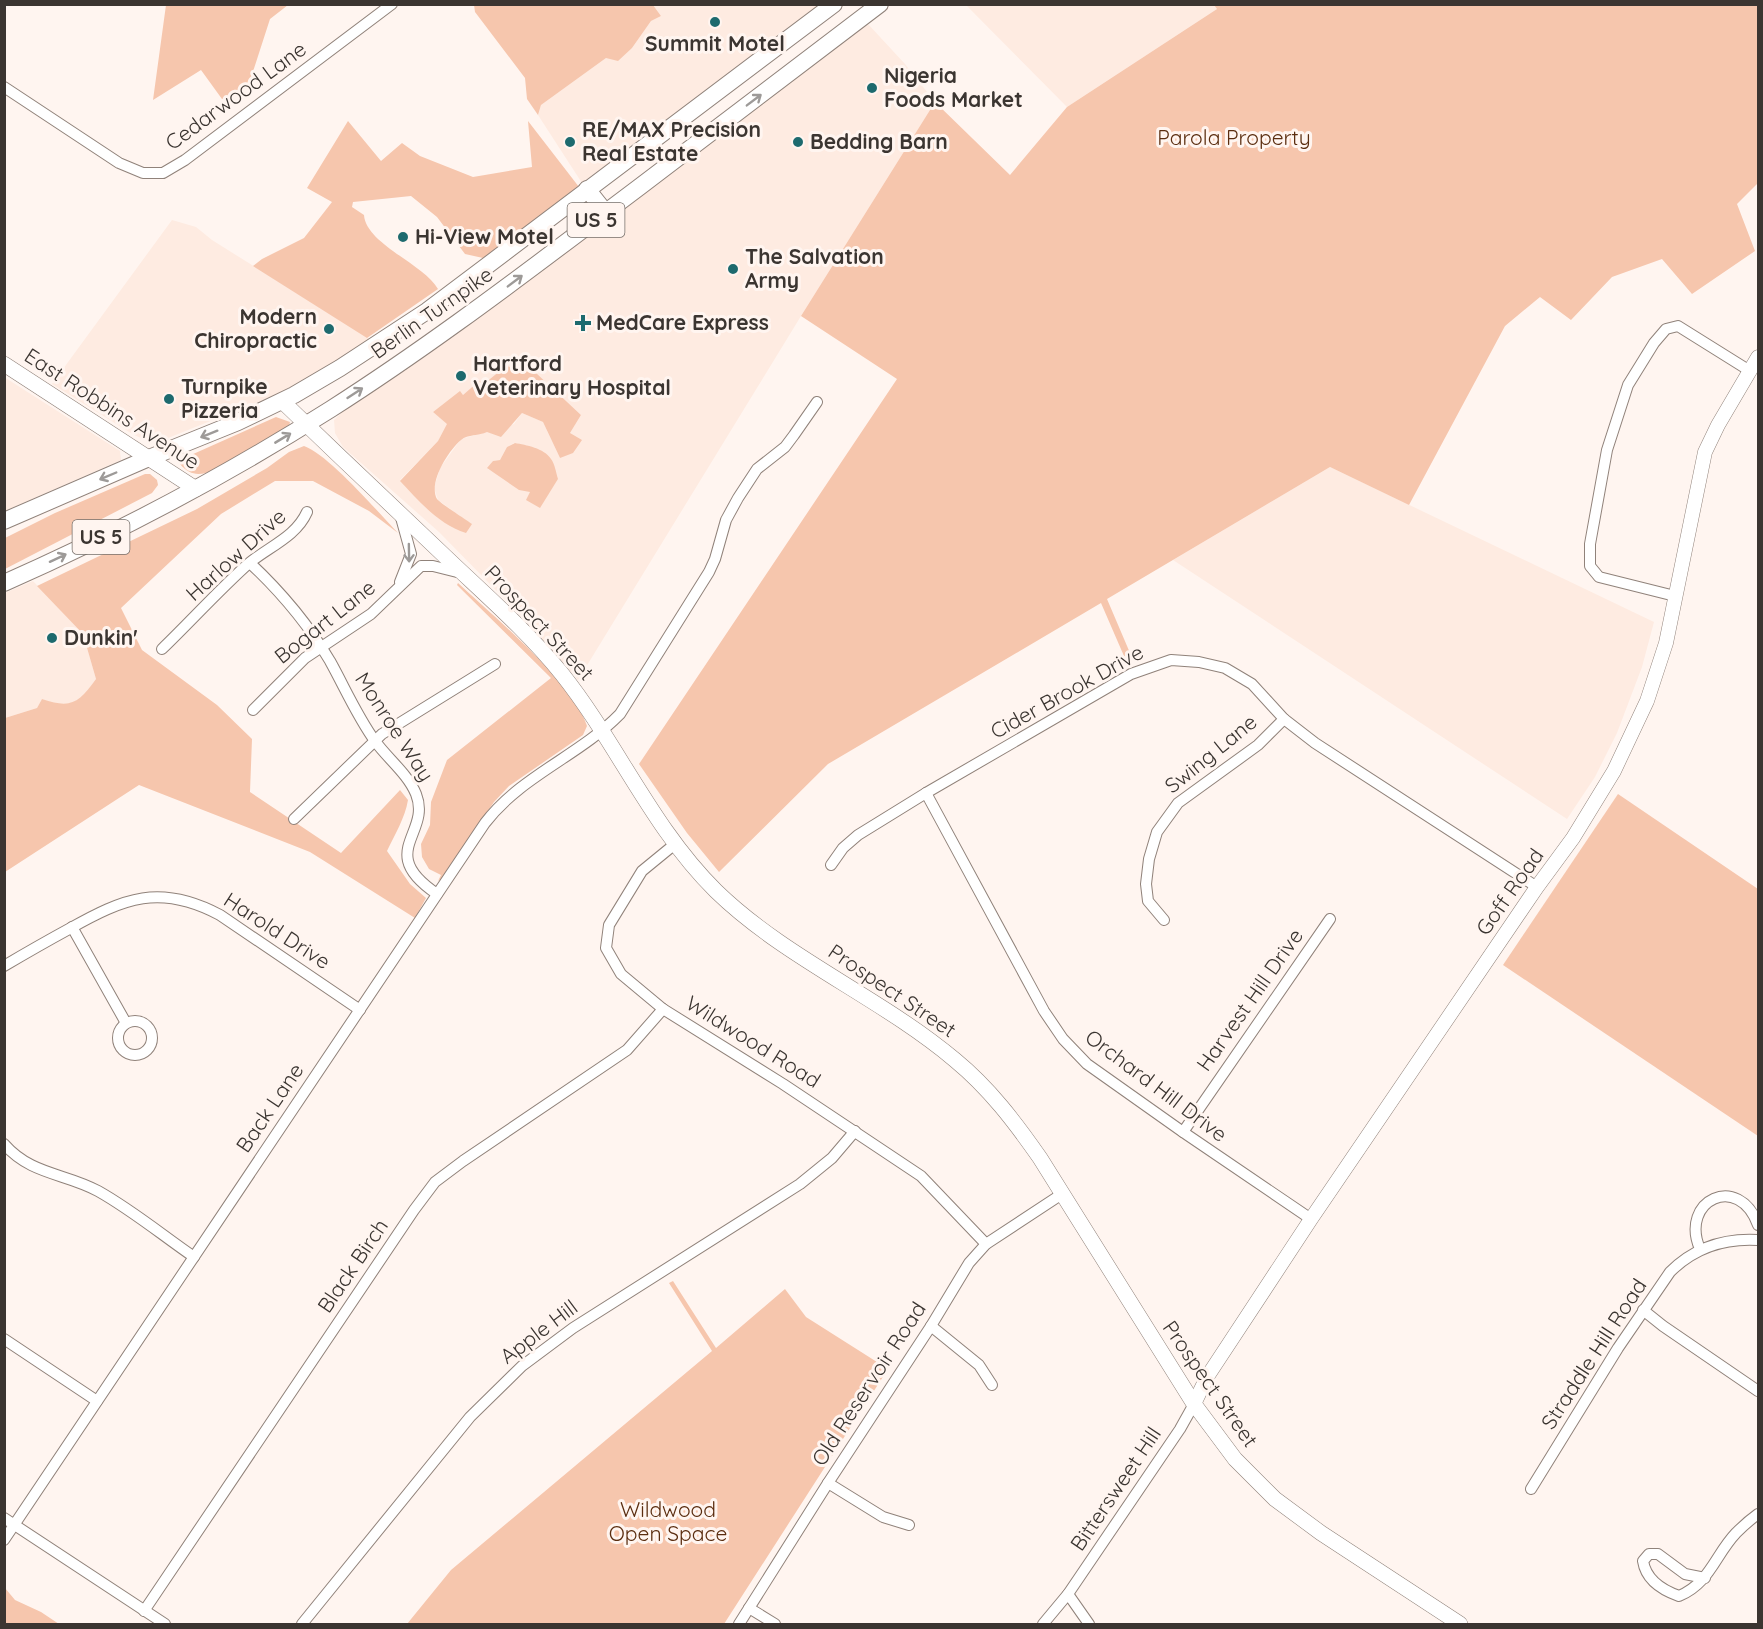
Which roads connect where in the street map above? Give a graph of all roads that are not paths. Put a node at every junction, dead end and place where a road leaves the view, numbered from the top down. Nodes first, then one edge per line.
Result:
1 (392, 4) edge
2 (834, 4) edge
3 (880, 4) edge
4 (4, 87) edge
5 (587, 189) junction
6 (606, 213) junction
7 (1758, 357) edge
8 (4, 364) edge
9 (1750, 372) junction
10 (282, 401) junction
11 (817, 402) dead end
12 (306, 424) junction
13 (149, 458) junction
14 (196, 489) junction
15 (307, 512) dead end
16 (400, 514) junction
17 (4, 521) edge
18 (250, 563) junction
19 (462, 573) junction
20 (4, 583) edge
21 (396, 590) junction
22 (1675, 596) junction
23 (320, 646) junction
24 (162, 650) dead end
25 (495, 664) dead end
26 (253, 710) dead end
27 (1284, 719) junction
28 (603, 731) junction
29 (374, 740) junction
30 (926, 793) junction
31 (294, 819) dead end
32 (675, 844) junction
33 (831, 865) dead end
34 (1537, 887) junction
35 (437, 894) junction
36 (1330, 919) dead end
37 (1164, 920) dead end
38 (72, 927) junction
39 (4, 966) edge
40 (663, 1009) junction
41 (360, 1010) junction
42 (126, 1023) dead end
43 (855, 1131) junction
44 (1183, 1132) junction
45 (4, 1144) edge
46 (1062, 1194) junction
47 (1311, 1219) junction
48 (1758, 1224) edge
49 (1758, 1240) edge
50 (986, 1244) junction
51 (1700, 1249) junction
52 (194, 1257) junction
53 (1643, 1310) junction
54 (931, 1326) junction
55 (4, 1339) edge
56 (992, 1385) dead end
57 (1758, 1391) edge
58 (98, 1401) junction
59 (1194, 1404) junction
60 (828, 1483) junction
61 (1532, 1489) dead end
62 (1758, 1514) edge
63 (4, 1518) edge
64 (15, 1525) junction
65 (909, 1525) dead end
66 (4, 1540) edge
67 (1705, 1578) junction
68 (1068, 1594) junction
69 (749, 1608) junction
70 (144, 1611) junction
71 (165, 1624) edge
72 (302, 1624) edge
73 (739, 1624) edge
74 (775, 1624) edge
75 (1043, 1624) edge
76 (1089, 1624) edge
77 (1460, 1624) edge

1 - 4 street, Cedarwood Lane
2 - 5 highway, Berlin Turnpike / US 5
6 -> 3 highway, Berlin Turnpike / US 5
5 - 6 highway
5 - 10 highway, Berlin Turnpike / US 5
12 -> 6 highway, Berlin Turnpike / US 5
7 - 9 street, Goff Road
8 - 13 main road, East Robbins Avenue
9 - 22 street, Goff Road
9 - 22 street
10 - 12 main road, Prospect Street
10 -> 13 highway, Berlin Turnpike / US 5
11 - 28 street, Back Lane
14 -> 12 highway, Berlin Turnpike / US 5
12 - 16 main road, Prospect Street
13 - 14 main road, East Robbins Avenue
13 -> 17 highway, Berlin Turnpike / US 5
20 -> 14 highway, Berlin Turnpike / US 5
15 - 18 street, Harlow Drive
16 - 19 main road, Prospect Street
16 -> 21 street, Bogart Lane
18 - 23 street, Monroe Way
18 - 24 street, Harlow Drive
19 - 21 street, Bogart Lane
19 - 28 main road, Prospect Street
21 - 23 street, Bogart Lane
22 - 34 street, Goff Road
23 - 26 street, Bogart Lane
23 - 29 street, Monroe Way
25 - 29 street
27 - 30 street, Cider Brook Drive
27 - 34 street, Cider Brook Drive
27 - 37 street, Swing Lane
28 - 32 main road, Prospect Street
28 - 35 street, Back Lane
29 - 31 street
29 - 35 street, Monroe Way
30 - 33 street, Cider Brook Drive
30 - 44 street, Orchard Hill Drive
32 - 40 street, Wildwood Road
32 - 46 main road, Prospect Street
34 - 47 street, Goff Road
35 - 41 street, Back Lane
36 - 44 street, Harvest Hill Drive
38 - 39 street, Harold Drive
38 - 41 street, Harold Drive
38 - 42 street
40 - 43 street, Wildwood Road
40 - 70 street, Black Birch
41 - 52 street, Back Lane
43 - 50 street, Wildwood Road
43 - 72 street, Apple Hill
44 - 47 street, Orchard Hill Drive
45 - 52 street
46 - 50 street, Old Reservoir Road
46 - 59 main road, Prospect Street
47 - 59 street, Goff Road
48 - 51 street
49 - 51 street, Straddle Hill Road
50 - 54 street, Old Reservoir Road
51 - 53 street, Straddle Hill Road
52 - 58 street, Back Lane
53 - 57 street
53 - 61 street, Straddle Hill Road
54 - 56 street
54 - 60 street, Old Reservoir Road
55 - 58 street
58 - 64 street, Back Lane
59 - 68 street, Bittersweet Hill
59 - 77 main road, Prospect Street
60 - 65 street
60 - 69 street, Old Reservoir Road
62 - 67 street
63 - 64 street
64 - 66 street, Back Lane
64 - 70 street
67 - 67 street
68 - 75 street, Bittersweet Hill
68 - 76 street
69 - 73 street, Old Reservoir Road
69 - 74 street
70 - 71 street

